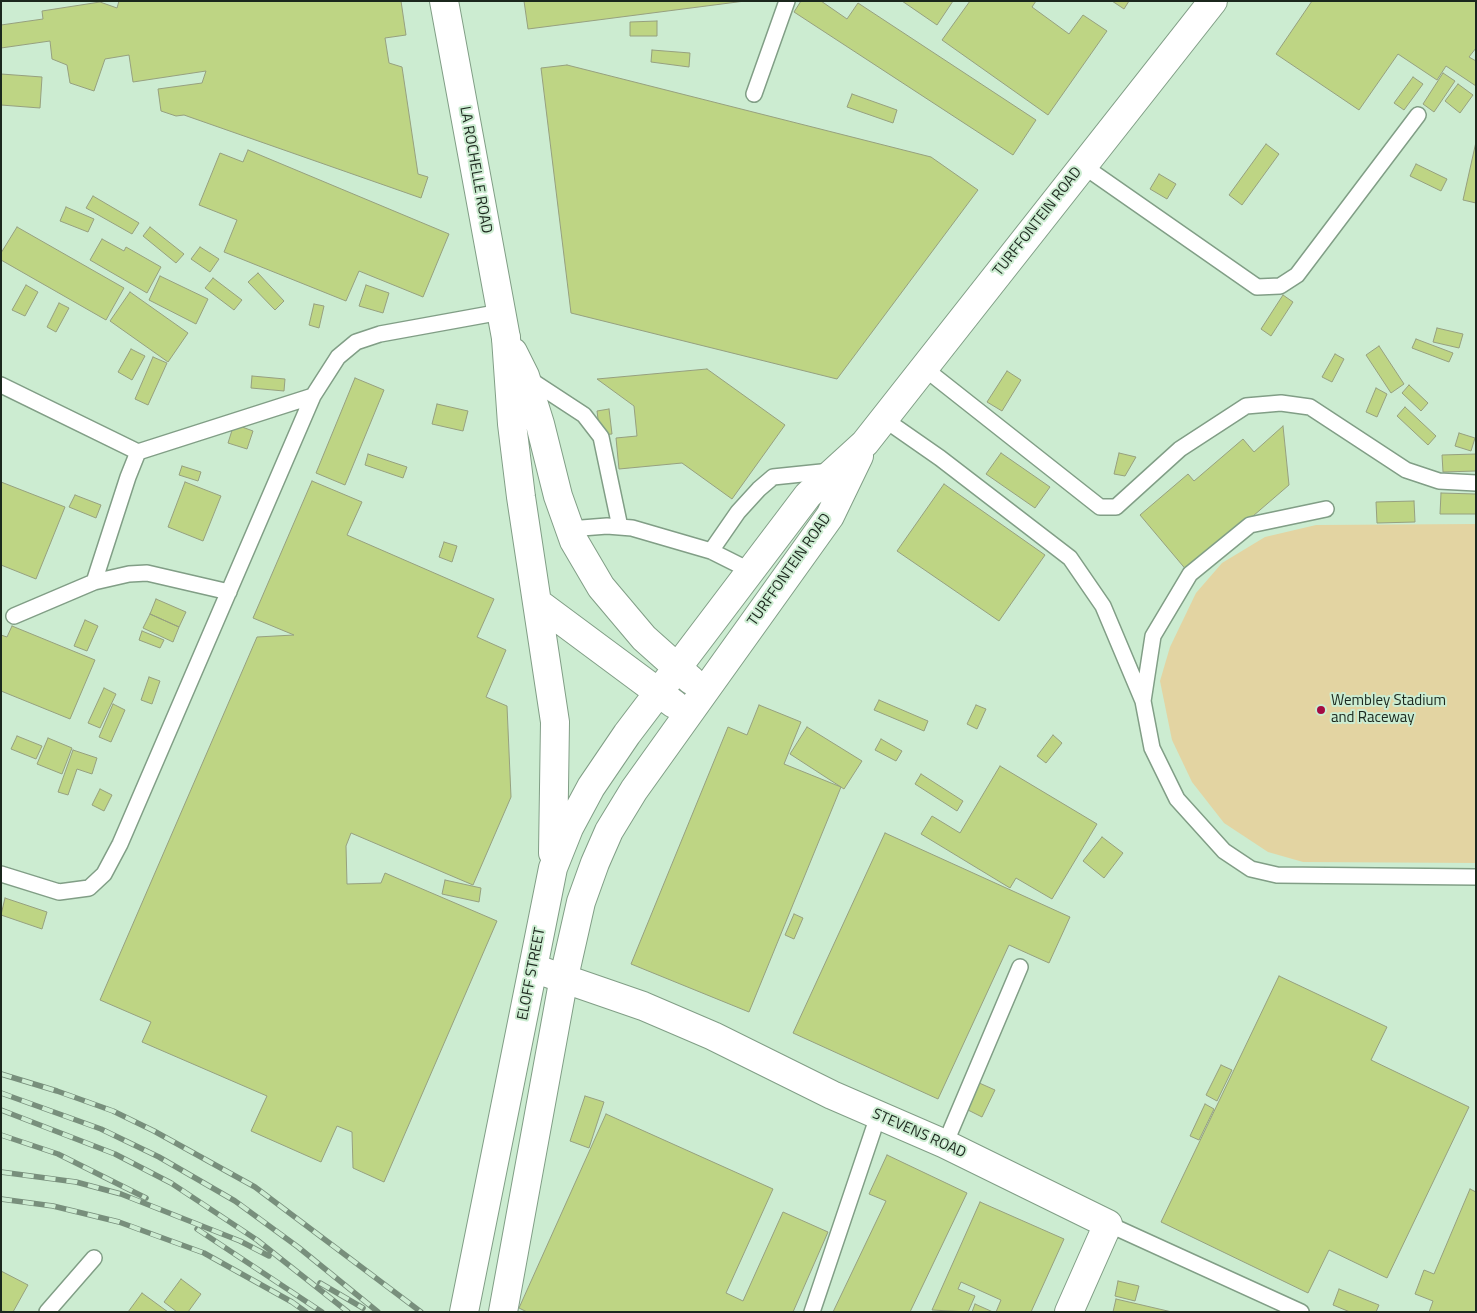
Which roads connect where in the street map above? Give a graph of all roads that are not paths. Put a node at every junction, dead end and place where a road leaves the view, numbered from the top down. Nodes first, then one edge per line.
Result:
1 (444, 1) edge
2 (787, 1) edge
3 (1213, 1) edge
4 (754, 94) dead end
5 (1418, 115) dead end
6 (1082, 165) junction
7 (501, 312) junction
8 (506, 338) junction
9 (924, 368) junction
10 (524, 376) junction
11 (1, 385) edge
12 (313, 396) junction
13 (884, 419) junction
14 (865, 443) junction
15 (138, 452) junction
16 (836, 470) junction
17 (1476, 483) edge
18 (1326, 509) dead end
19 (620, 527) junction
20 (570, 529) junction
21 (710, 551) junction
22 (751, 571) junction
23 (94, 582) junction
24 (229, 592) junction
25 (538, 603) junction
26 (14, 616) dead end
27 (677, 669) junction
28 (704, 690) junction
29 (658, 693) junction
30 (1143, 701) junction
31 (687, 714) junction
32 (553, 868) junction
33 (1, 874) edge
34 (1476, 877) edge
35 (1020, 967) dead end
36 (533, 968) junction
37 (564, 977) junction
38 (878, 1116) junction
39 (945, 1144) junction
40 (1108, 1224) junction
41 (94, 1258) dead end
42 (47, 1312) edge
43 (464, 1312) edge
44 (503, 1312) edge
45 (812, 1312) edge
46 (1069, 1312) edge
47 (1300, 1312) edge

1 - 7 street, LA ROCHELLE ROAD
2 - 4 lane
3 - 6 street, TURFFONTEIN ROAD
5 - 6 lane
6 - 9 street, TURFFONTEIN ROAD
7 - 8 street, LA ROCHELLE ROAD
7 - 12 lane
8 - 10 street
8 - 25 street
9 - 13 street, TURFFONTEIN ROAD
9 - 17 lane
10 - 19 lane
10 - 20 street
11 - 15 lane
12 - 15 lane
12 - 24 lane
13 - 14 street, TURFFONTEIN ROAD
13 - 30 lane
14 - 16 street, TURFFONTEIN ROAD
14 - 28 street, TURFFONTEIN ROAD
15 - 23 lane
16 - 21 lane
16 - 22 street, TURFFONTEIN ROAD
18 - 30 lane
19 - 20 lane
19 - 21 lane
20 - 27 street
21 - 22 lane
22 - 27 street, TURFFONTEIN ROAD
23 - 24 lane
23 - 26 lane
24 - 33 lane
25 - 29 street
25 - 32 street
27 - 28 street
27 - 29 street, ELOFF STREET
28 - 31 street
29 - 31 street
29 - 32 street, ELOFF STREET
30 - 34 lane
31 - 37 street
32 - 36 street, ELOFF STREET
35 - 39 lane
36 - 37 street, STEVENS ROAD
36 - 43 street, ELOFF STREET
37 - 38 street, STEVENS ROAD
37 - 44 street
38 - 39 street, STEVENS ROAD
38 - 45 lane
39 - 40 street, STEVENS ROAD
40 - 46 street
40 - 47 lane, STEVENS ROAD
41 - 42 lane

